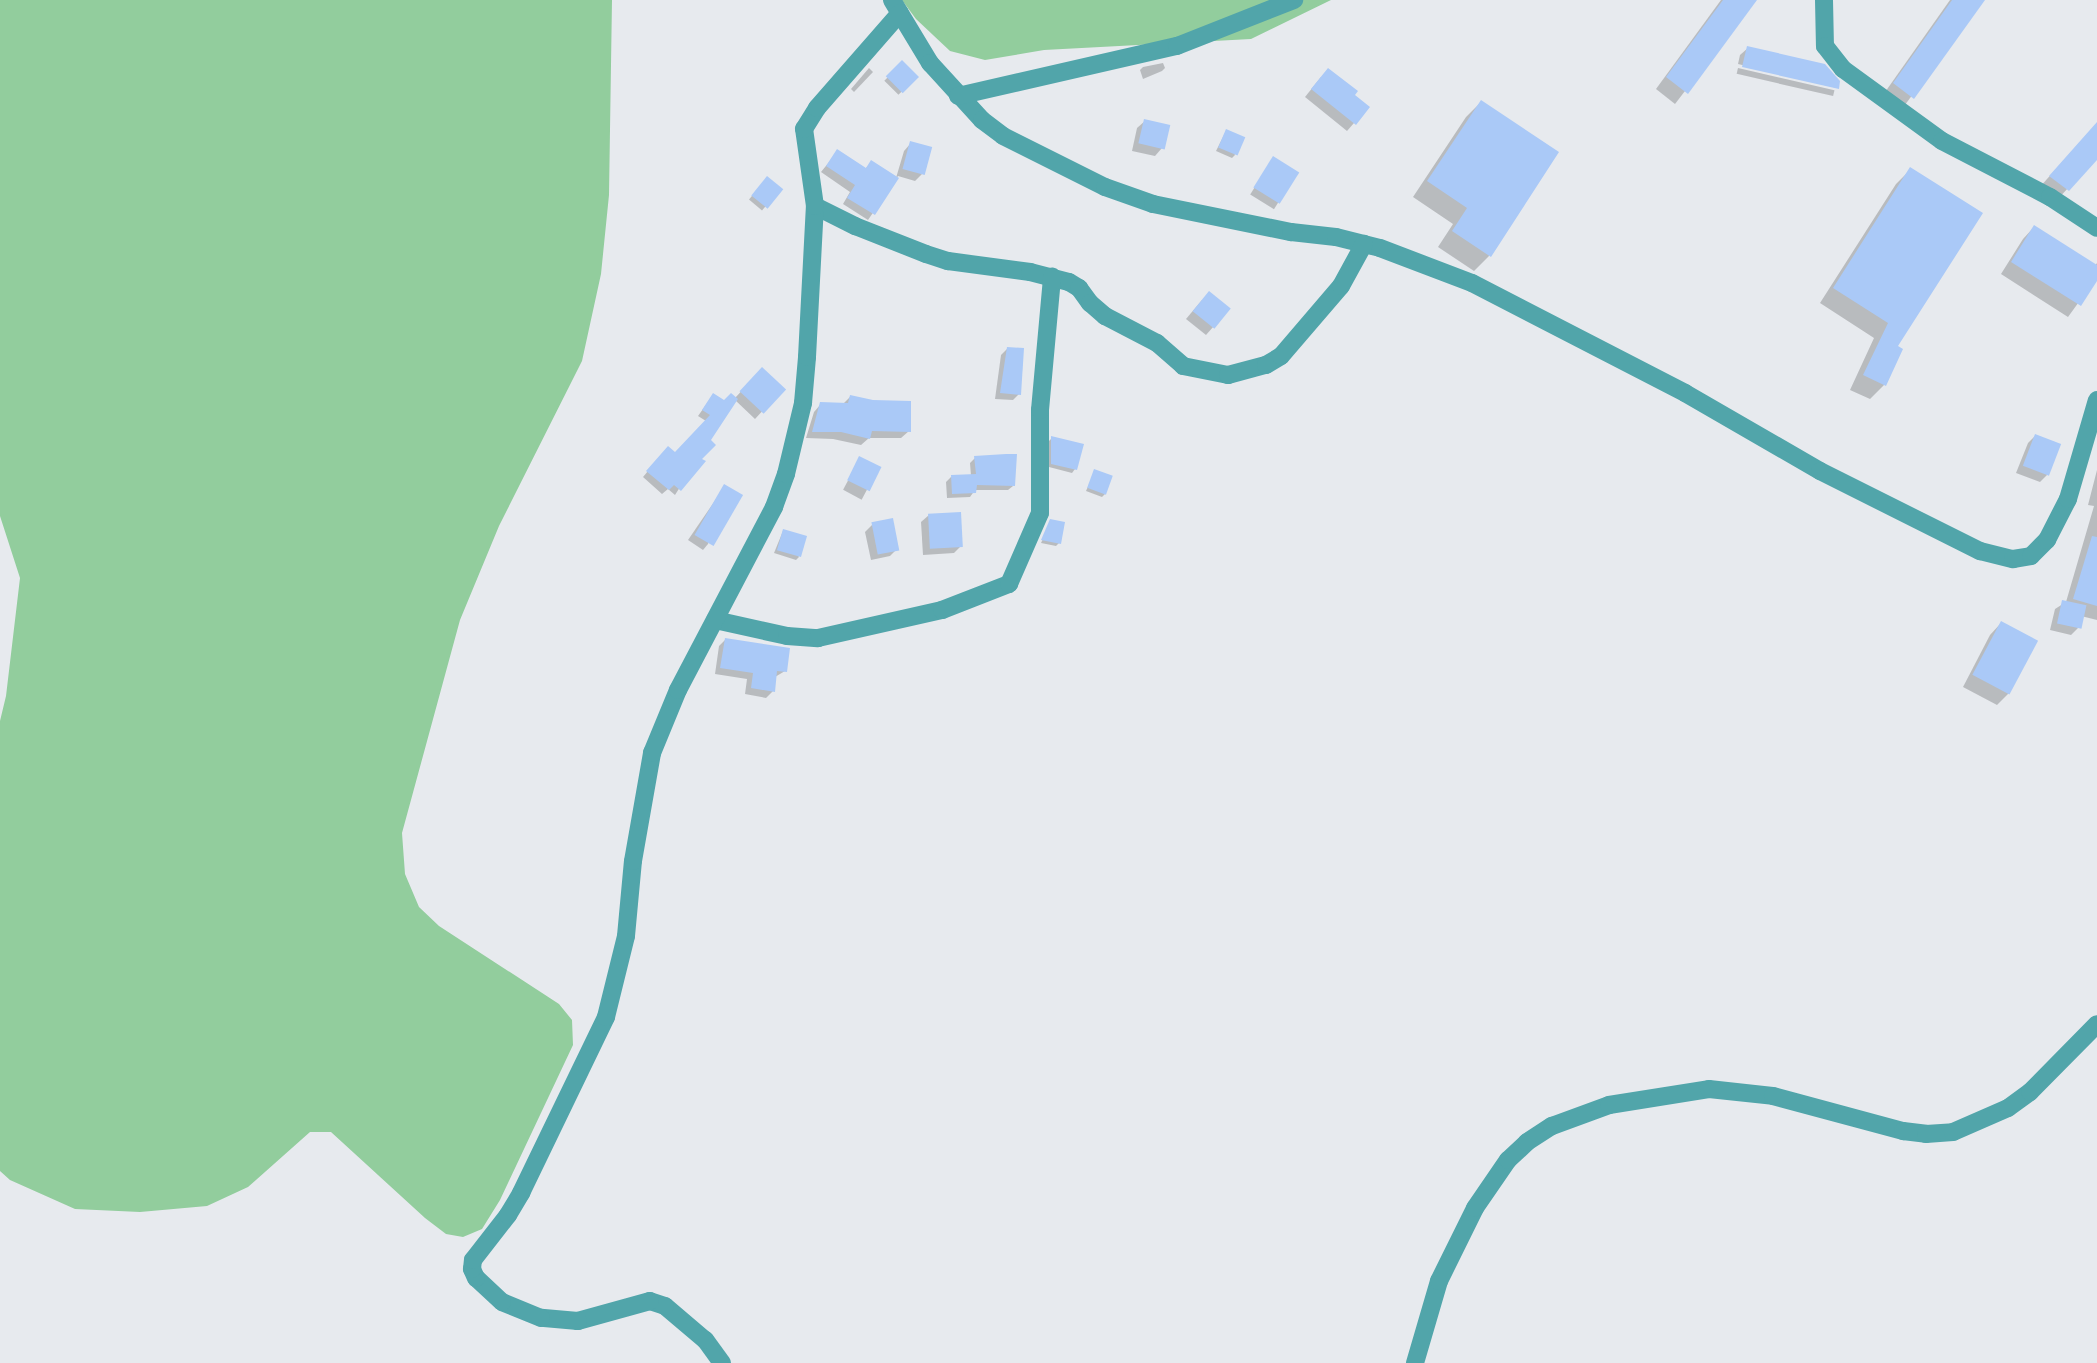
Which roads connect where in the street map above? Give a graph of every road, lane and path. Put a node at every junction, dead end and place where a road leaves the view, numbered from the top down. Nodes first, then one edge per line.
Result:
1 (1294, 0) edge
2 (1824, 0) edge
3 (896, 6) edge
4 (958, 96) junction
5 (815, 206) junction
6 (2097, 228) edge
7 (1364, 244) junction
8 (1052, 277) junction
9 (2097, 400) edge
10 (715, 620) junction
11 (2097, 1024) edge
12 (722, 1363) edge
13 (1415, 1363) edge

1 - 4 street
2 - 6 street
3 - 4 street
3 - 5 street
4 - 7 street
5 - 8 street
5 - 10 street
7 - 8 street
7 - 9 street
8 - 10 street
10 - 12 street
11 - 13 street

